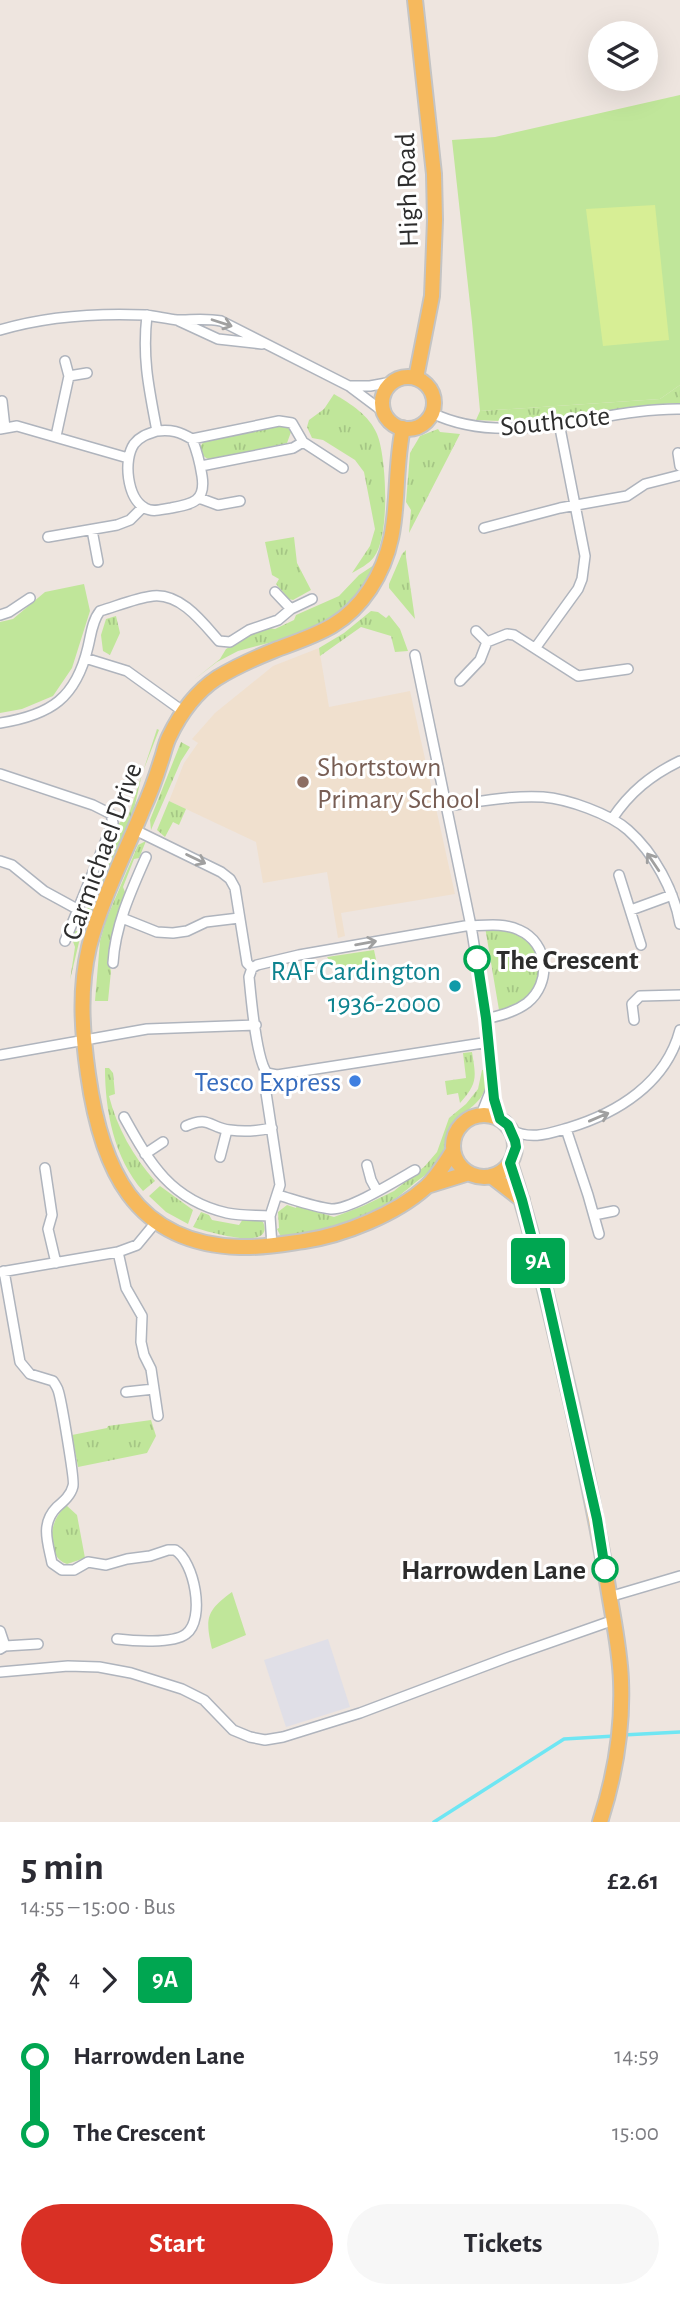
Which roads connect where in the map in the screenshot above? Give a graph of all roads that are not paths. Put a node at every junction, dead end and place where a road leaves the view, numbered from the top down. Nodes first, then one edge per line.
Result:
1 (415, 0) edge
2 (147, 315) junction
3 (176, 320) junction
4 (0, 330) edge
5 (264, 344) junction
6 (65, 361) dead end
7 (87, 373) dead end
8 (69, 376) junction
9 (416, 378) junction
10 (392, 382) junction
11 (349, 386) junction
12 (2, 401) edge
13 (680, 409) edge
14 (432, 412) junction
15 (385, 413) junction
16 (559, 423) junction
17 (403, 428) junction
18 (3, 429) edge
19 (157, 431) junction
20 (56, 436) junction
21 (192, 439) junction
22 (303, 442) junction
23 (678, 453) dead end
24 (128, 458) junction
25 (201, 466) junction
26 (680, 467) edge
27 (343, 468) dead end
28 (680, 475) edge
29 (199, 498) junction
30 (240, 501) dead end
31 (575, 506) junction
32 (143, 507) junction
33 (484, 528) dead end
34 (92, 530) junction
35 (48, 537) dead end
36 (98, 562) dead end
37 (275, 592) dead end
38 (30, 598) dead end
39 (312, 599) dead end
40 (290, 609) junction
41 (0, 615) edge
42 (476, 631) dead end
43 (487, 642) junction
44 (536, 647) junction
45 (415, 655) dead end
46 (85, 658) junction
47 (628, 669) dead end
48 (460, 681) dead end
49 (184, 712) junction
50 (0, 723) edge
51 (680, 761) edge
52 (0, 774) edge
53 (446, 806) junction
54 (612, 819) junction
55 (135, 830) junction
56 (146, 857) dead end
57 (0, 861) edge
58 (619, 875) dead end
59 (672, 895) junction
60 (77, 909) junction
61 (631, 910) junction
62 (122, 918) junction
63 (239, 918) junction
64 (680, 924) edge
65 (471, 926) junction
66 (65, 941) dead end
67 (641, 945) dead end
68 (113, 963) dead end
69 (253, 968) junction
70 (680, 995) edge
71 (486, 1018) junction
72 (634, 1020) dead end
73 (256, 1025) junction
74 (680, 1030) edge
75 (83, 1039) junction
76 (489, 1042) junction
77 (0, 1055) edge
78 (267, 1073) junction
79 (492, 1086) junction
80 (481, 1115) junction
81 (124, 1117) dead end
82 (500, 1119) junction
83 (186, 1126) dead end
84 (272, 1128) junction
85 (566, 1129) junction
86 (227, 1130) junction
87 (511, 1130) junction
88 (163, 1142) dead end
89 (453, 1151) junction
90 (145, 1154) junction
91 (220, 1157) dead end
92 (510, 1163) junction
93 (367, 1165) dead end
94 (45, 1168) dead end
95 (415, 1170) dead end
96 (469, 1173) junction
97 (491, 1176) junction
98 (426, 1186) junction
99 (377, 1191) junction
100 (278, 1195) junction
101 (522, 1200) junction
102 (614, 1212) dead end
103 (594, 1214) junction
104 (270, 1216) junction
105 (156, 1222) junction
106 (599, 1234) dead end
107 (272, 1246) junction
108 (118, 1252) junction
109 (56, 1263) junction
110 (2, 1272) edge
111 (154, 1389) junction
112 (127, 1392) dead end
113 (158, 1416) dead end
114 (680, 1576) edge
115 (609, 1597) junction
116 (614, 1620) junction
117 (0, 1631) edge
118 (117, 1639) dead end
119 (139, 1642) junction
120 (38, 1644) dead end
121 (2, 1647) edge
122 (141, 1653) dead end
123 (0, 1672) edge
124 (600, 1822) edge

1 - 9 main road, High Road
2 - 3 street
2 - 4 street
2 - 19 street
3 - 5 street
3 -> 5 street
5 - 11 street
6 - 8 street
7 - 8 street
8 - 20 street
9 - 10 main road
9 - 14 main road
10 - 11 street
10 - 15 main road
11 - 15 street
12 - 18 street
13 - 16 street, Southcote
14 - 16 street, Southcote
14 - 17 main road
15 - 17 main road
16 - 31 street
17 - 49 main road, Carmichael Drive
18 - 20 street
19 - 21 street
19 - 24 street
20 - 24 street
21 - 22 street
21 - 25 street
22 - 25 street
22 - 27 street
23 - 26 street
24 - 32 street
25 - 29 street
28 - 31 street
29 - 30 street
29 - 32 street
31 - 33 street
31 - 44 street
32 - 34 street
34 - 35 street
34 - 36 street
37 - 40 street
38 - 41 street
39 - 40 street
40 - 46 street
42 - 43 street
43 - 44 street
43 - 48 street
44 - 47 street
45 - 53 street
46 - 49 street
46 - 50 street
49 - 55 main road, Carmichael Drive
51 - 54 street
52 - 60 street, Carmichael Drive
53 - 54 street
53 - 65 street
59 -> 54 street
55 -> 63 street
55 - 75 main road, Carmichael Drive
56 - 62 street
57 - 60 street
58 - 61 street
59 - 61 street
59 - 64 street
60 - 66 street, Carmichael Drive
61 - 67 street
62 - 63 street
62 - 68 street
63 - 69 street
69 -> 65 street
65 - 71 street
65 - 71 street
69 - 73 street
70 - 72 street
71 - 76 street
73 - 75 street
73 - 78 street
85 -> 74 street
75 - 77 street
75 - 105 main road, Carmichael Drive
76 - 78 street
76 - 79 street
78 - 84 street
79 - 80 street
79 - 82 street
80 - 82 main road
80 - 89 main road
81 - 90 street
82 - 87 main road
83 - 86 street
84 - 86 street
84 - 100 street
85 - 87 street
85 - 103 street
86 - 91 street
87 - 92 main road
88 - 90 street
89 - 96 main road
89 - 98 main road, Carmichael Drive
90 - 104 street
92 - 97 main road
92 - 101 main road
93 - 99 street
94 - 109 street
95 - 99 street
96 - 97 main road
96 - 98 main road, Carmichael Drive
97 - 101 main road
98 - 107 main road, Carmichael Drive
99 - 100 street
100 - 104 street
101 - 115 main road
102 - 103 street
103 - 106 street
104 - 107 street
105 - 107 main road, Carmichael Drive
105 - 108 street
108 - 109 street
108 - 111 street
109 - 110 street
110 - 119 street
111 - 112 street
111 - 113 street
114 - 115 street
115 - 116 main road
116 - 123 street
116 - 124 main road
117 - 121 street
118 - 119 street
119 - 122 street
120 - 121 street

